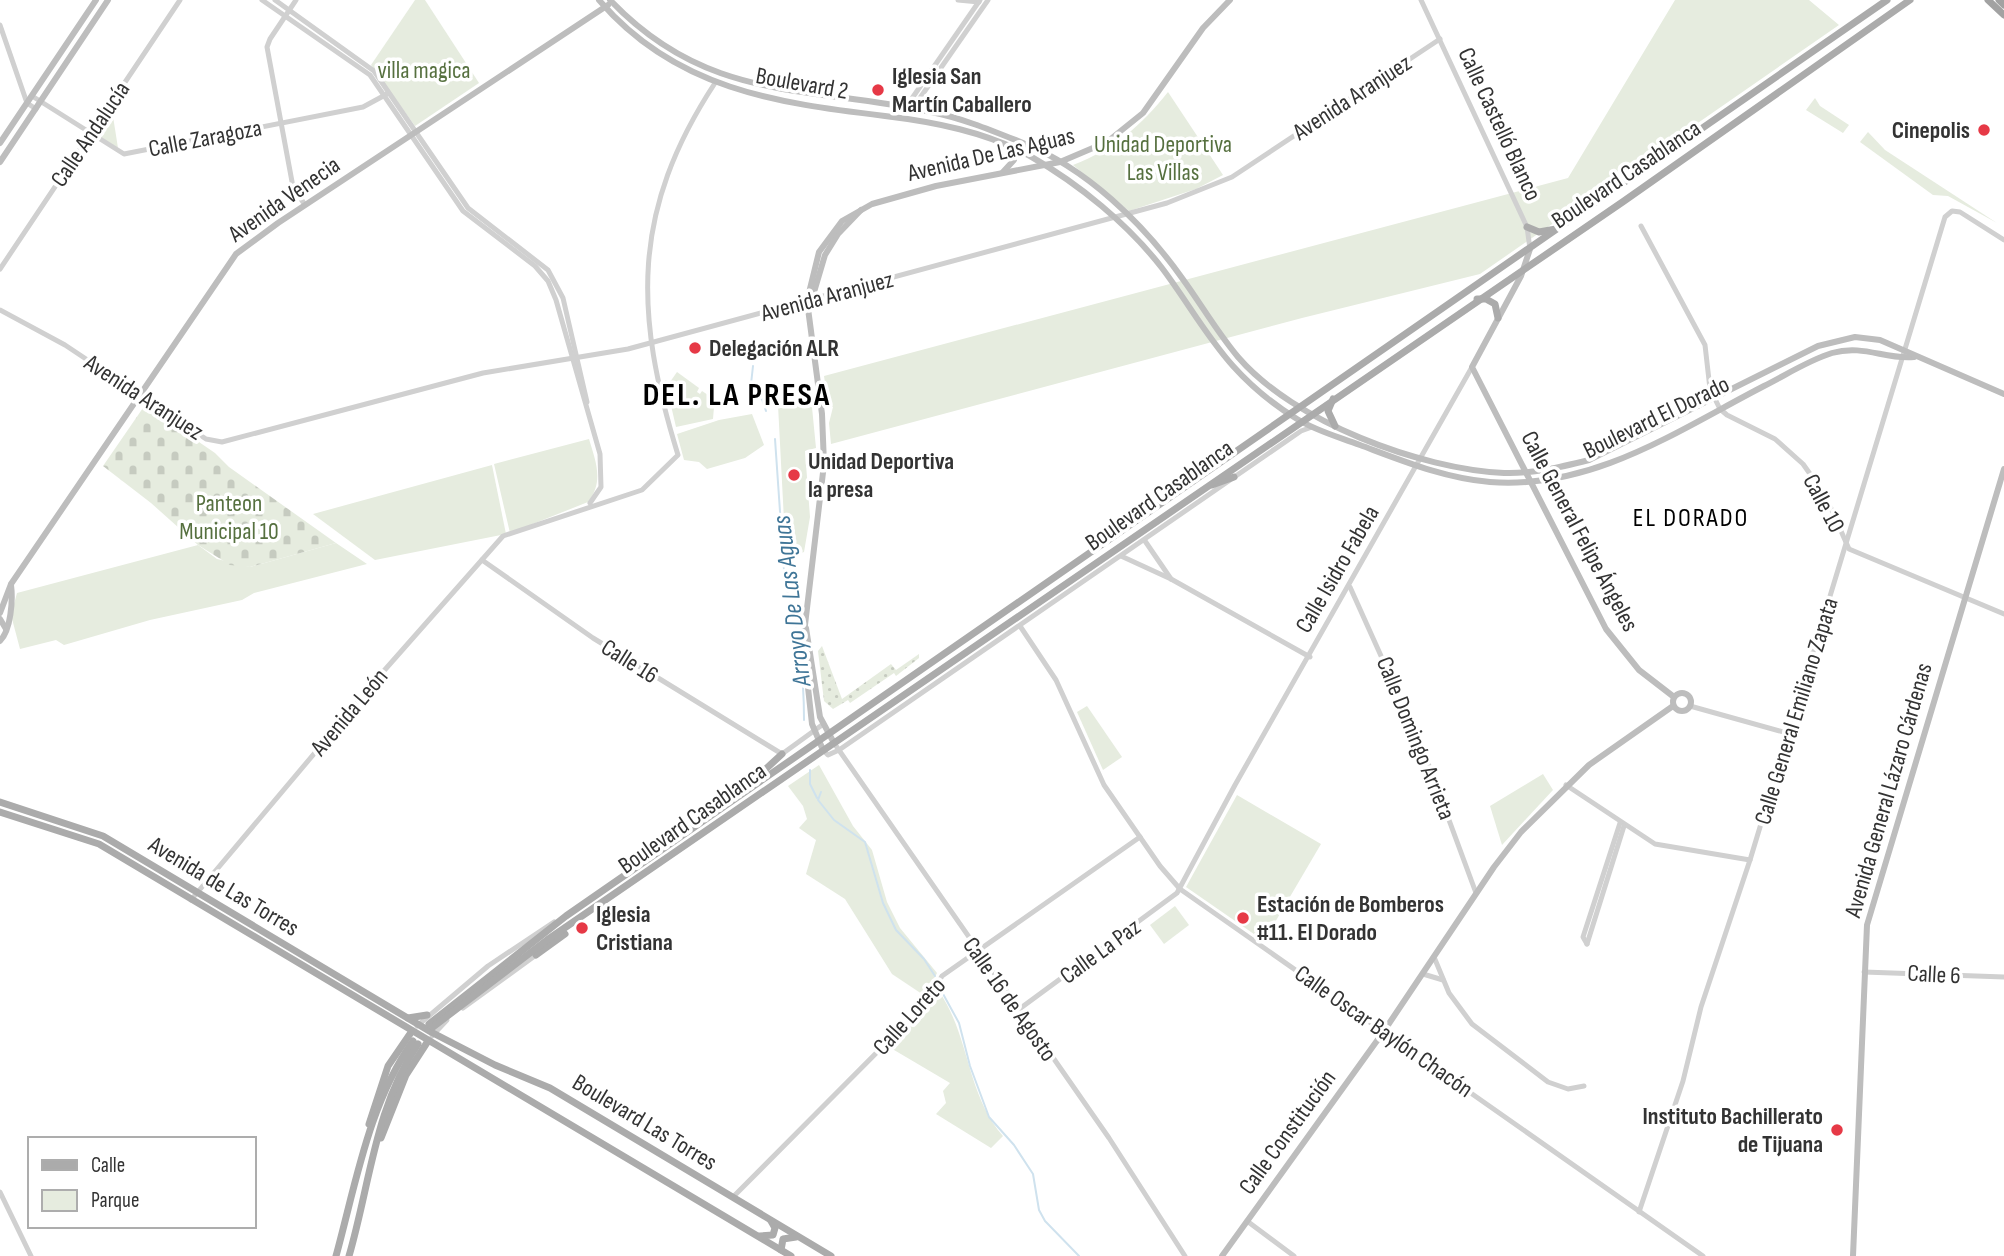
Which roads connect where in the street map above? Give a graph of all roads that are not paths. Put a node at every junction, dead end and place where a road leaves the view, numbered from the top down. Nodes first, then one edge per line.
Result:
1 (96, 0) edge
2 (108, 0) edge
3 (180, 0) edge
4 (262, 0) edge
5 (275, 0) edge
6 (296, 0) edge
7 (599, 0) edge
8 (957, 0) edge
9 (1230, 0) edge
10 (1421, 0) edge
11 (1887, 0) edge
12 (1910, 0) edge
13 (1987, 0) edge
14 (1999, 0) edge
15 (612, 1) edge
16 (984, 1) edge
17 (2004, 5) edge
18 (605, 7) junction
19 (287, 13) junction
20 (2004, 15) edge
21 (0, 25) edge
22 (1440, 39) junction
23 (715, 83) junction
24 (387, 94) junction
25 (32, 96) junction
26 (40, 102) junction
27 (27, 103) junction
28 (909, 108) junction
29 (36, 109) junction
30 (279, 123) junction
31 (90, 135) junction
32 (414, 135) junction
33 (0, 143) edge
34 (1007, 146) junction
35 (0, 162) edge
36 (1060, 162) junction
37 (1044, 165) junction
38 (1003, 172) junction
39 (305, 205) junction
40 (1127, 215) junction
41 (1115, 219) junction
42 (1563, 226) junction
43 (1640, 226) dead end
44 (1527, 227) junction
45 (2004, 240) edge
46 (1530, 249) junction
47 (1525, 267) junction
48 (0, 269) edge
49 (1476, 300) junction
50 (809, 304) junction
51 (0, 310) edge
52 (1498, 318) junction
53 (651, 343) junction
54 (1905, 350) junction
55 (1914, 357) junction
56 (575, 358) junction
57 (1903, 358) junction
58 (1472, 367) junction
59 (2004, 394) edge
60 (139, 395) junction
61 (1336, 397) junction
62 (1714, 398) junction
63 (1299, 408) junction
64 (1720, 409) junction
65 (1289, 414) junction
66 (1309, 414) junction
67 (1299, 421) junction
68 (1335, 426) junction
69 (1312, 427) junction
70 (1421, 458) junction
71 (1416, 467) junction
72 (2004, 469) edge
73 (1525, 472) junction
74 (1234, 477) junction
75 (1531, 483) junction
76 (1202, 489) junction
77 (588, 506) junction
78 (1145, 541) junction
79 (1847, 546) junction
80 (1121, 556) junction
81 (482, 560) junction
82 (1171, 579) junction
83 (11, 584) junction
84 (1350, 587) junction
85 (1965, 598) junction
86 (0, 613) edge
87 (2004, 614) edge
88 (0, 620) edge
89 (806, 626) junction
90 (1020, 626) junction
91 (6, 629) junction
92 (0, 641) edge
93 (1310, 657) junction
94 (1674, 697) junction
95 (1674, 706) junction
96 (1690, 706) junction
97 (822, 725) junction
98 (814, 729) junction
99 (1787, 733) junction
100 (828, 734) junction
101 (818, 741) junction
102 (836, 746) junction
103 (823, 750) junction
104 (782, 754) junction
105 (1566, 785) junction
106 (736, 798) junction
107 (0, 802) edge
108 (0, 812) edge
109 (1622, 824) junction
110 (1140, 836) junction
111 (1750, 860) junction
112 (1180, 889) junction
113 (199, 893) junction
114 (1476, 893) junction
115 (191, 900) junction
116 (566, 916) junction
117 (575, 923) junction
118 (977, 952) junction
119 (536, 956) joint
120 (1434, 957) junction
121 (1864, 972) junction
122 (1423, 974) junction
123 (2004, 977) edge
124 (1444, 981) junction
125 (1018, 1010) junction
126 (427, 1015) junction
127 (405, 1017) junction
128 (418, 1025) junction
129 (432, 1028) junction
130 (412, 1031) junction
131 (1384, 1031) junction
132 (428, 1041) junction
133 (1584, 1086) dead end
134 (367, 1146) junction
135 (375, 1147) junction
136 (0, 1192) edge
137 (733, 1197) junction
138 (1639, 1212) junction
139 (768, 1218) junction
140 (1247, 1221) junction
141 (756, 1235) junction
142 (803, 1239) junction
143 (28, 1245) junction
144 (780, 1250) junction
145 (25, 1256) edge
146 (31, 1256) edge
147 (336, 1256) edge
148 (349, 1256) edge
149 (791, 1256) edge
150 (831, 1256) edge
151 (1185, 1256) edge
152 (1222, 1256) edge
153 (1294, 1256) edge
154 (1703, 1256) edge
155 (1853, 1256) edge

1 - 25 main road
2 - 26 main road
3 - 31 street, Calle Andalucía
4 - 19 street
5 - 19 street
6 - 19 street
7 - 18 main road, Boulevard 2
8 - 16 street
9 - 36 main road, Avenida De Las Aguas
10 - 22 street, Calle Castelló Blanco
11 - 42 main road, Boulevard Casablanca
12 - 47 main road, Boulevard Casablanca
13 - 20 highway
14 - 17 highway
15 - 18 main road, Avenida Venecia
15 - 28 main road, Boulevard 2
16 - 28 street
18 - 23 main road, Boulevard 2
18 - 32 main road, Avenida Venecia
19 - 24 street
19 - 30 street
21 - 27 street
22 - 40 street, Avenida Aranjuez
22 - 44 street, Calle Castelló Blanco
23 - 34 main road, Boulevard 2
23 - 53 street
24 - 30 street, Calle Zaragoza
24 - 32 street
25 - 26 street, Calle Zaragoza
25 - 27 main road
26 - 29 main road
26 - 31 street, Calle Zaragoza
27 - 29 street
27 - 33 main road
28 - 36 main road, Boulevard 2
29 - 35 main road
30 - 31 street, Calle Zaragoza
30 - 39 street
31 - 48 street, Calle Andalucía
32 - 39 main road, Avenida Venecia
32 - 56 street
34 - 37 main road, Boulevard 2
34 - 38 main road
36 - 37 main road, Avenida De Las Aguas
36 - 40 main road, Boulevard 2
37 - 38 main road, Avenida De Las Aguas
37 - 41 main road, Boulevard 2
38 - 50 main road, Avenida De Las Aguas
39 - 60 main road, Avenida Venecia
40 - 41 street, Avenida Aranjuez
40 - 63 main road, Boulevard 2
41 - 50 street, Avenida Aranjuez
41 - 65 main road, Boulevard 2
42 - 44 main road
42 - 46 main road, Boulevard Casablanca
43 - 62 street
44 - 46 street, Calle Castelló Blanco
45 - 54 street, Calle General Emiliano Zapata
46 - 47 main road, Calle Castelló Blanco
46 - 63 main road, Boulevard Casablanca
47 - 49 main road, Boulevard Casablanca
47 - 52 main road, Calle Isidro Fabela
49 - 52 main road
49 - 61 main road, Boulevard Casablanca
50 - 53 street, Avenida Aranjuez
50 - 89 main road, Avenida De Las Aguas
51 - 60 street, Avenida Aranjuez
52 - 58 main road, Calle Isidro Fabela
53 - 56 street, Avenida Aranjuez
53 - 77 street, Avenida León
54 - 55 main road
54 - 57 street, Calle General Emiliano Zapata
54 - 62 main road, Boulevard El Dorado
55 - 57 main road, Boulevard El Dorado
55 - 59 main road
56 - 60 street, Avenida Aranjuez
56 - 77 street
57 - 64 main road, Boulevard El Dorado
57 - 79 street, Calle General Emiliano Zapata
58 - 70 street, Calle Isidro Fabela
58 - 73 main road, Calle General Felipe Ángeles
60 - 83 main road, Avenida Venecia
61 - 66 main road, Boulevard Casablanca
61 - 68 main road
62 - 64 street
62 - 73 main road, Boulevard El Dorado
63 - 65 main road, Boulevard Casablanca
63 - 66 main road, Boulevard 2
64 - 75 main road, Boulevard El Dorado
64 - 79 street, Calle 10
65 - 67 main road, Boulevard 2
65 - 100 main road, Boulevard Casablanca
66 - 67 main road, Boulevard Casablanca
66 - 68 main road, Boulevard El Dorado
67 - 69 main road, Boulevard El Dorado
67 - 76 main road, Boulevard Casablanca
68 - 70 main road, Boulevard El Dorado
69 - 71 main road, Boulevard El Dorado
69 - 74 street
70 - 71 street, Calle Isidro Fabela
70 - 73 main road, Boulevard El Dorado
71 - 75 main road, Boulevard El Dorado
71 - 84 street, Calle Isidro Fabela
72 - 85 main road, Avenida General Lázaro Cárdenas
73 - 75 main road, Calle General Felipe Ángeles
74 - 76 main road
74 - 78 street
75 - 94 main road, Calle General Felipe Ángeles
76 - 102 main road, Boulevard Casablanca
77 - 81 street, Avenida León
78 - 80 street
78 - 82 street
79 - 85 street, Calle 10
79 - 99 street, Calle General Emiliano Zapata
80 - 82 street
80 - 90 street
81 - 104 street, Calle 16
81 - 113 street, Avenida León
82 - 93 street
83 - 86 main road, Avenida Venecia
83 - 91 main road, Avenida Venecia
84 - 93 street, Calle Isidro Fabela
84 - 114 street, Calle Domingo Arrieta
85 - 87 street, Calle 10
85 - 121 main road, Avenida General Lázaro Cárdenas
88 - 91 main road
89 - 97 main road
89 - 98 main road
90 - 102 street
90 - 110 street, Calle Oscar Baylón Chacón
91 - 92 main road
93 - 112 street, Calle Isidro Fabela
94 - 95 main road
94 - 96 main road
95 - 96 main road
95 - 105 main road, Calle Constitución
96 - 99 street
97 - 98 street
97 - 100 main road
98 - 101 main road
98 - 104 street
99 - 111 street, Calle General Emiliano Zapata
100 - 101 main road, Boulevard Casablanca
100 - 102 main road
101 - 103 main road
101 - 106 main road, Boulevard Casablanca
102 - 103 main road, Boulevard Casablanca
102 - 118 street, Calle 16 de Agosto
103 - 117 main road, Boulevard Casablanca
104 - 106 main road
105 - 109 street
105 - 114 main road, Calle Constitución
106 - 116 main road, Boulevard Casablanca
107 - 113 main road, Avenida de Las Torres
108 - 115 main road, Avenida de Las Torres
109 - 109 street
109 - 111 street
110 - 112 street, Calle Oscar Baylón Chacón
110 - 118 street, Calle Loreto
111 - 138 street, Calle General Emiliano Zapata
112 - 125 street, Calle La Paz
112 - 131 street, Calle Oscar Baylón Chacón
113 - 115 street, Avenida León
113 - 127 main road, Avenida de Las Torres
114 - 120 main road, Calle Constitución
115 - 130 main road, Avenida de Las Torres
116 - 126 street
116 - 129 main road, Boulevard Casablanca
117 - 119 main road
117 - 129 main road, Boulevard Casablanca
118 - 125 street, Calle 16 de Agosto
118 - 137 street, Calle Loreto
119 - 129 street
120 - 122 main road, Calle Constitución
120 - 124 street
121 - 123 street, Calle 6
121 - 155 main road, Avenida General Lázaro Cárdenas
122 - 124 street
122 - 131 main road, Calle Constitución
124 - 133 street
125 - 151 street, Calle 16 de Agosto
126 - 127 main road
126 - 128 street
127 - 128 main road, Avenida de Las Torres
128 - 129 main road, Boulevard Las Torres
128 - 130 street
129 - 132 street
129 - 137 main road, Boulevard Las Torres
130 - 132 main road, Avenida de Las Torres
130 - 134 main road
131 - 138 street, Calle Oscar Baylón Chacón
131 - 140 main road, Calle Constitución
132 - 135 main road
132 - 141 main road, Boulevard Las Torres
134 - 135 main road
134 - 147 main road
135 - 148 main road
136 - 143 street
137 - 139 main road, Boulevard Las Torres
138 - 154 street, Calle Oscar Baylón Chacón
139 - 141 main road
139 - 142 main road, Boulevard Las Torres
140 - 152 main road, Calle Constitución
140 - 153 street
141 - 144 main road, Boulevard Las Torres
142 - 144 main road
142 - 150 main road, Boulevard Las Torres
143 - 145 street
143 - 146 street
144 - 149 main road, Boulevard Las Torres

